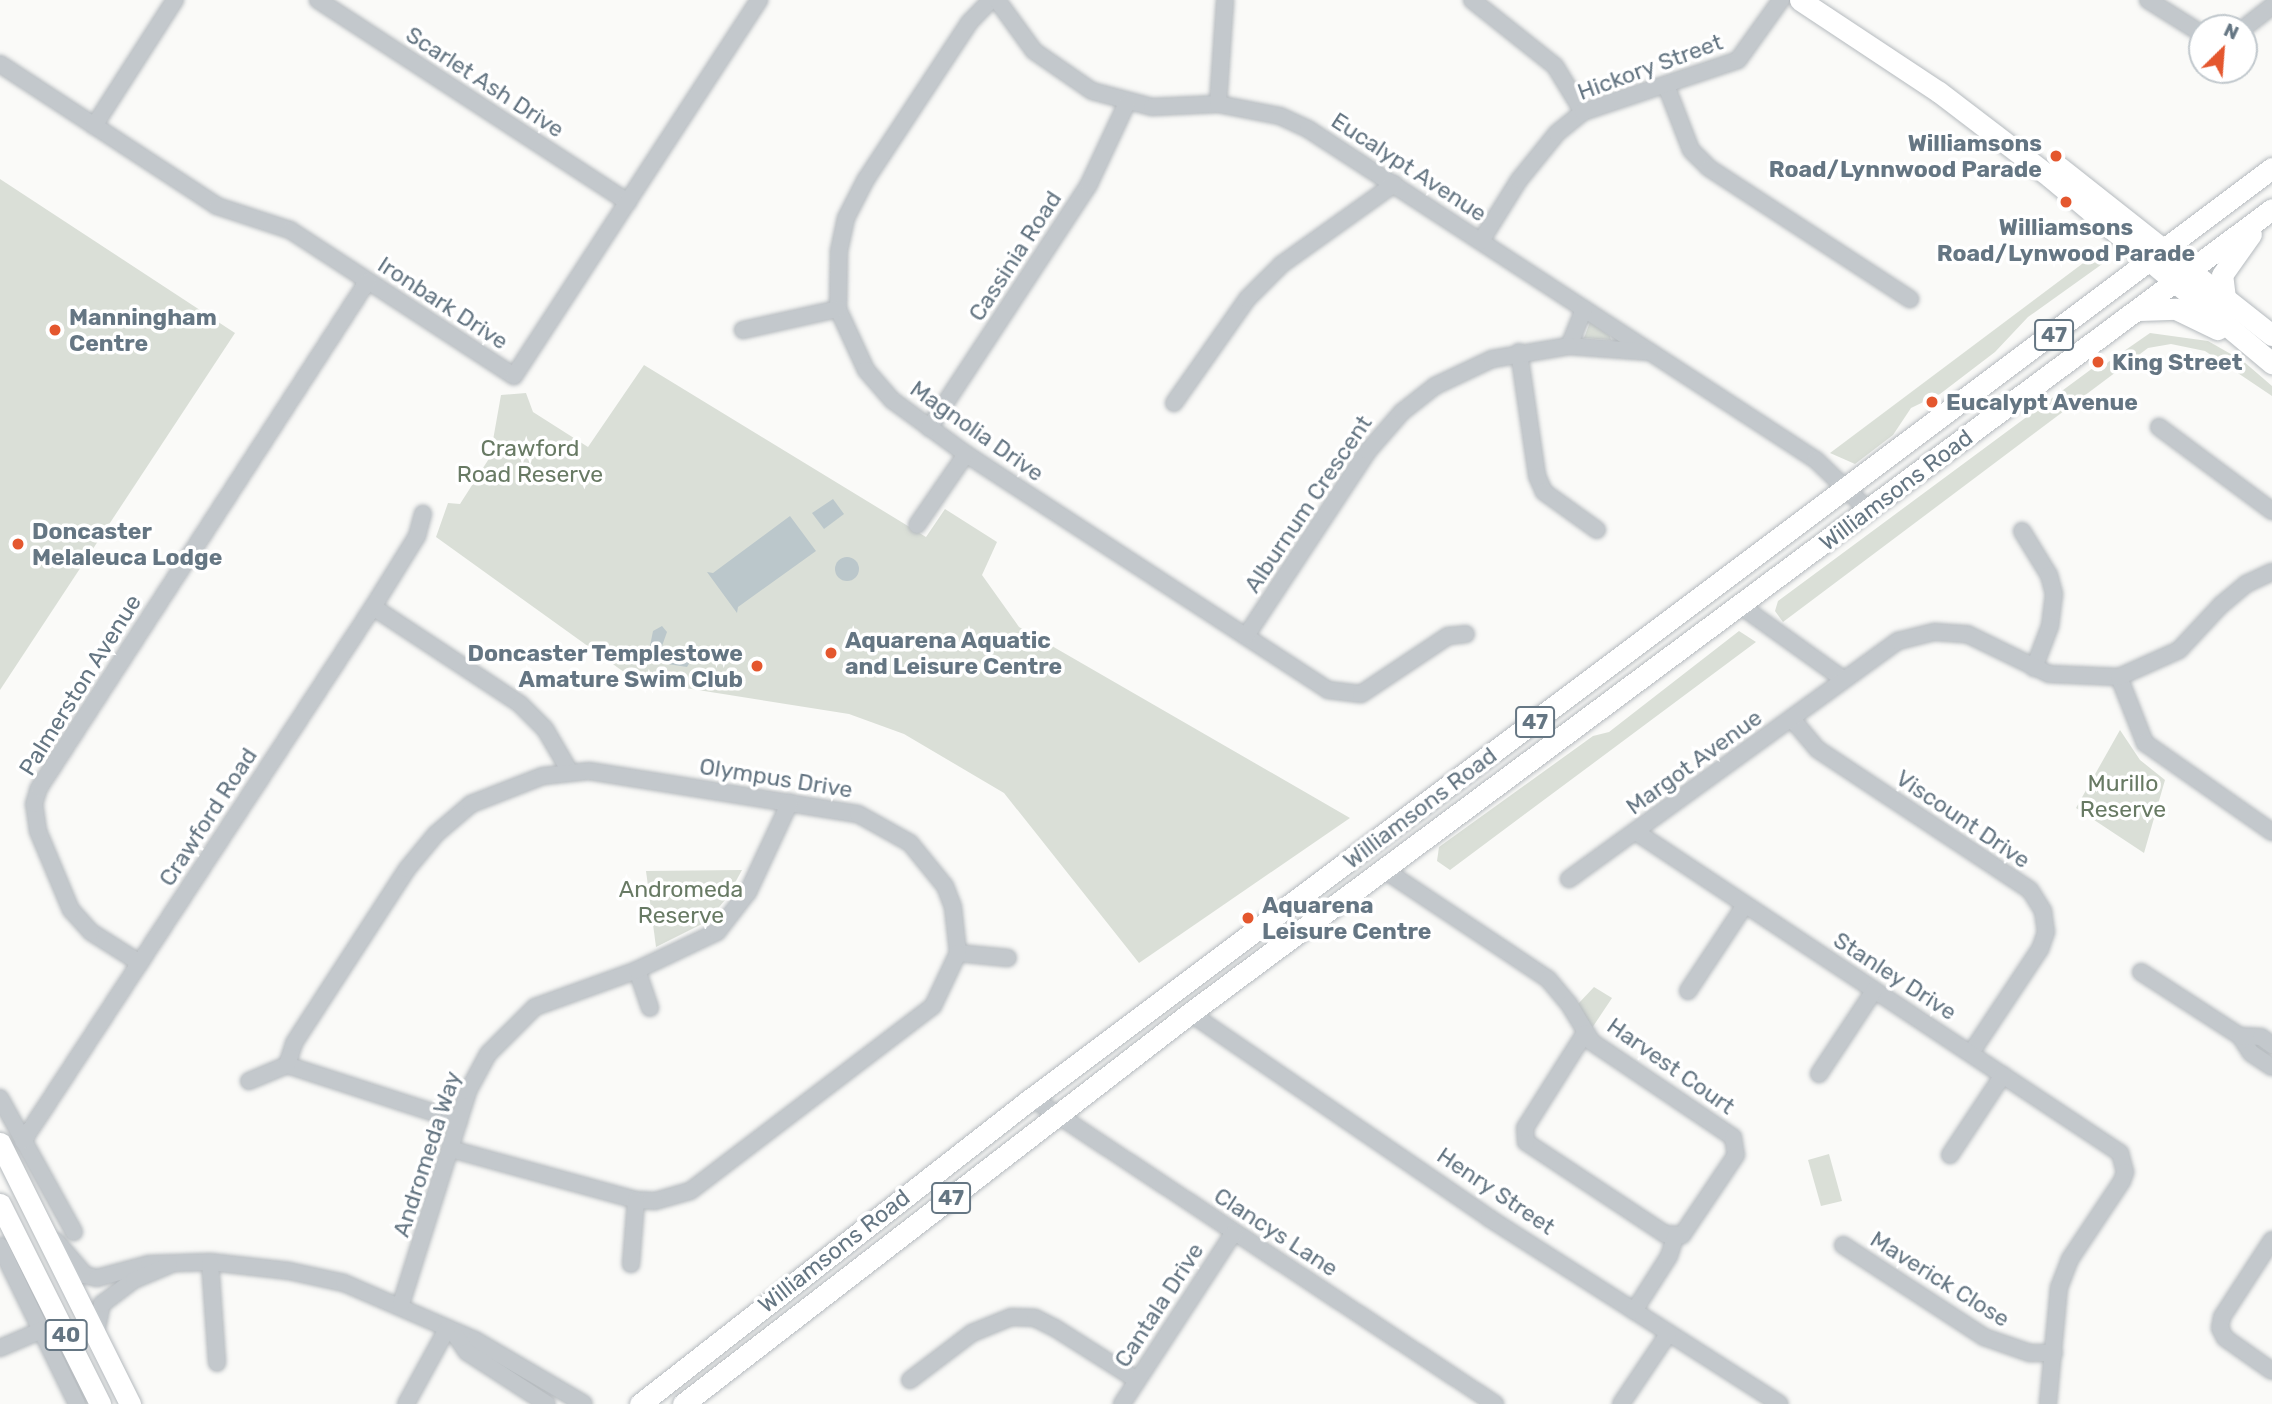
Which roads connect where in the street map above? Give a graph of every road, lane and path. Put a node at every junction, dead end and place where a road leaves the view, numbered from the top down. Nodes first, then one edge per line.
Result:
1 (175, 0) edge
2 (318, 0) edge
3 (758, 0) edge
4 (992, 0) edge
5 (997, 0) edge
6 (1225, 0) edge
7 (1472, 0) edge
8 (1781, 0) edge
9 (1800, 0) edge
10 (2148, 0) edge
11 (2272, 6) edge
12 (2258, 17) edge
13 (2188, 25) edge
14 (0, 64) edge
15 (1667, 88) junction
16 (1127, 103) junction
17 (1218, 104) junction
18 (1583, 112) junction
19 (94, 126) junction
20 (2272, 168) edge
21 (1394, 184) junction
22 (628, 202) junction
23 (2270, 211) edge
24 (1481, 241) junction
25 (2157, 256) junction
26 (2183, 277) junction
27 (368, 282) junction
28 (2225, 298) junction
29 (1910, 299) dead end
30 (838, 309) junction
31 (1584, 309) junction
32 (2137, 310) junction
33 (743, 330) dead end
34 (2272, 335) edge
35 (1569, 346) junction
36 (1519, 352) junction
37 (1650, 352) junction
38 (2269, 360) edge
39 (1174, 403) dead end
40 (2158, 427) dead end
41 (929, 428) junction
42 (966, 454) junction
43 (1849, 489) junction
44 (1870, 511) junction
45 (2272, 511) edge
46 (423, 514) dead end
47 (917, 525) dead end
48 (1597, 530) dead end
49 (2022, 531) dead end
50 (2272, 572) edge
51 (1741, 606) junction
52 (373, 607) junction
53 (1466, 634) dead end
54 (1246, 636) junction
55 (2034, 668) junction
56 (2119, 677) junction
57 (1843, 679) junction
58 (1792, 719) junction
59 (569, 770) junction
60 (790, 802) junction
61 (1636, 832) junction
62 (2272, 832) edge
63 (1363, 850) junction
64 (1383, 869) junction
65 (1569, 879) dead end
66 (1745, 905) junction
67 (958, 953) junction
68 (1008, 958) dead end
69 (140, 962) junction
70 (637, 970) junction
71 (2141, 972) dead end
72 (1688, 991) dead end
73 (1874, 991) junction
74 (650, 1008) dead end
75 (1190, 1013) junction
76 (1585, 1033) junction
77 (2240, 1036) junction
78 (2272, 1045) edge
79 (1970, 1053) junction
80 (287, 1065) junction
81 (2272, 1067) edge
82 (1819, 1074) dead end
83 (2003, 1074) junction
84 (249, 1081) dead end
85 (0, 1098) edge
86 (1032, 1098) junction
87 (1057, 1115) junction
88 (459, 1121) junction
89 (23, 1141) junction
90 (0, 1143) edge
91 (452, 1149) junction
92 (1950, 1155) dead end
93 (35, 1162) junction
94 (22, 1188) junction
95 (636, 1200) junction
96 (0, 1204) edge
97 (37, 1216) junction
98 (74, 1232) dead end
99 (1234, 1232) junction
100 (1675, 1237) junction
101 (2272, 1240) edge
102 (1843, 1245) dead end
103 (0, 1246) edge
104 (210, 1262) junction
105 (172, 1264) junction
106 (631, 1264) dead end
107 (74, 1289) junction
108 (48, 1301) junction
109 (401, 1304) junction
110 (1634, 1311) junction
111 (42, 1330) junction
112 (451, 1331) junction
113 (96, 1334) junction
114 (1668, 1334) junction
115 (0, 1348) edge
116 (2054, 1353) junction
117 (217, 1363) dead end
118 (734, 1365) junction
119 (2272, 1371) edge
120 (910, 1380) dead end
121 (1137, 1380) junction
122 (77, 1404) edge
123 (100, 1404) edge
124 (131, 1404) edge
125 (407, 1404) edge
126 (547, 1404) edge
127 (584, 1404) edge
128 (640, 1404) edge
129 (683, 1404) edge
130 (708, 1404) edge
131 (1122, 1404) edge
132 (1495, 1404) edge
133 (1621, 1404) edge
134 (1780, 1404) edge
135 (2049, 1404) edge

1 - 19 street
2 - 22 street, Scarlet Ash Drive
3 - 22 street, Ironbark Drive
4 - 30 street, Magnolia Drive
5 - 16 street, Eucalypt Avenue
6 - 17 street
7 - 18 street
8 - 15 street, Hickory Street
9 - 25 main road
10 - 13 street
11 - 12 street
14 - 19 street, Ironbark Drive
15 - 18 street, Hickory Street
15 - 29 street
16 - 17 street, Eucalypt Avenue
16 - 41 street, Cassinia Road
17 - 21 street, Eucalypt Avenue
18 - 24 street, Hickory Street
19 - 27 street, Ironbark Drive
20 - 25 main road, Williamsons Road / 47
21 - 24 street, Eucalypt Avenue
21 - 39 street
22 - 27 street, Ironbark Drive
23 - 26 main road, Williamsons Road / 47
23 - 28 main road
24 - 31 street, Eucalypt Avenue
25 - 26 main road
25 - 43 main road, Williamsons Road / 47
26 - 28 main road
26 - 32 main road, Williamsons Road / 47
26 - 38 main road
27 - 69 street, Palmerston Avenue
28 - 34 main road
30 - 33 street
30 - 41 street, Magnolia Drive
31 - 35 street
31 - 37 street, Eucalypt Avenue
32 - 38 main road
32 - 44 main road, Williamsons Road / 47
35 - 36 street, Alburnum Crescent
35 - 37 street, Alburnum Crescent
36 - 48 street
36 - 54 street, Alburnum Crescent
37 - 43 street, Eucalypt Avenue
40 - 45 street
41 - 42 street, Magnolia Drive
42 - 47 street
42 - 54 street, Magnolia Drive
43 - 44 street, Eucalypt Avenue
43 - 63 main road, Williamsons Road / 47
44 - 51 main road, Williamsons Road / 47
46 - 52 street, Crawford Road
49 - 55 street
50 - 56 street, Margot Avenue
51 - 57 street
51 - 64 main road, Williamsons Road / 47
52 - 59 street
52 - 69 street, Crawford Road
53 - 54 street, Magnolia Drive
55 - 56 street, Margot Avenue
55 - 57 street, Margot Avenue
56 - 62 street
57 - 58 street, Margot Avenue
58 - 61 street, Margot Avenue
58 - 79 street, Viscount Drive
59 - 60 street, Olympus Drive
59 - 80 street, Olympus Drive
60 - 67 street, Olympus Drive
60 - 70 street, Andromeda Way
61 - 65 street, Margot Avenue
61 - 66 street, Stanley Drive
63 - 64 main road
63 - 86 main road, Williamsons Road / 47
64 - 75 main road, Williamsons Road / 47
64 - 76 street, Harvest Court
66 - 72 street
66 - 73 street, Stanley Drive
67 - 68 street
67 - 95 street
69 - 89 street, Crawford Road
70 - 74 street
70 - 88 street, Andromeda Way
71 - 77 street
73 - 79 street, Stanley Drive
73 - 82 street
75 - 87 main road, Williamsons Road / 47
75 - 110 street, Henry Street
76 - 100 street, Harvest Court
76 - 100 street, Harvest Court
77 - 78 street
77 - 81 street
79 - 83 street, Stanley Drive
80 - 84 street
80 - 88 street
83 - 92 street
83 - 116 street, Stanley Drive
85 - 89 street
86 - 87 street, Clancys Lane
86 - 128 main road, Williamsons Road / 47
87 - 99 street, Clancys Lane
87 - 118 main road, Williamsons Road / 47
88 - 91 street, Andromeda Way
89 - 93 street
90 - 94 main road, 40
91 - 95 street
91 - 109 street, Andromeda Way
93 - 94 street
93 - 98 street
94 - 97 main road, 40
95 - 106 street
96 - 108 main road, 40
97 - 105 street
97 - 107 main road, 40
99 - 121 street, Cantala Drive
99 - 132 street, Clancys Lane
100 - 110 street, Harvest Court
101 - 119 street
102 - 116 street, Maverick Close
103 - 111 street
104 - 105 street
104 - 109 street
104 - 117 street
105 - 113 street
107 - 108 main road
107 - 113 main road, 40
108 - 123 main road, 40
109 - 112 street
110 - 114 street, Henry Street
111 - 115 street
111 - 122 street
112 - 125 street
112 - 126 street
112 - 127 street
113 - 124 main road, 40
114 - 133 street
114 - 134 street, Henry Street
116 - 135 street
118 - 129 main road, Williamsons Road / 47
118 - 130 main road
120 - 121 street
121 - 131 street, Cantala Drive

